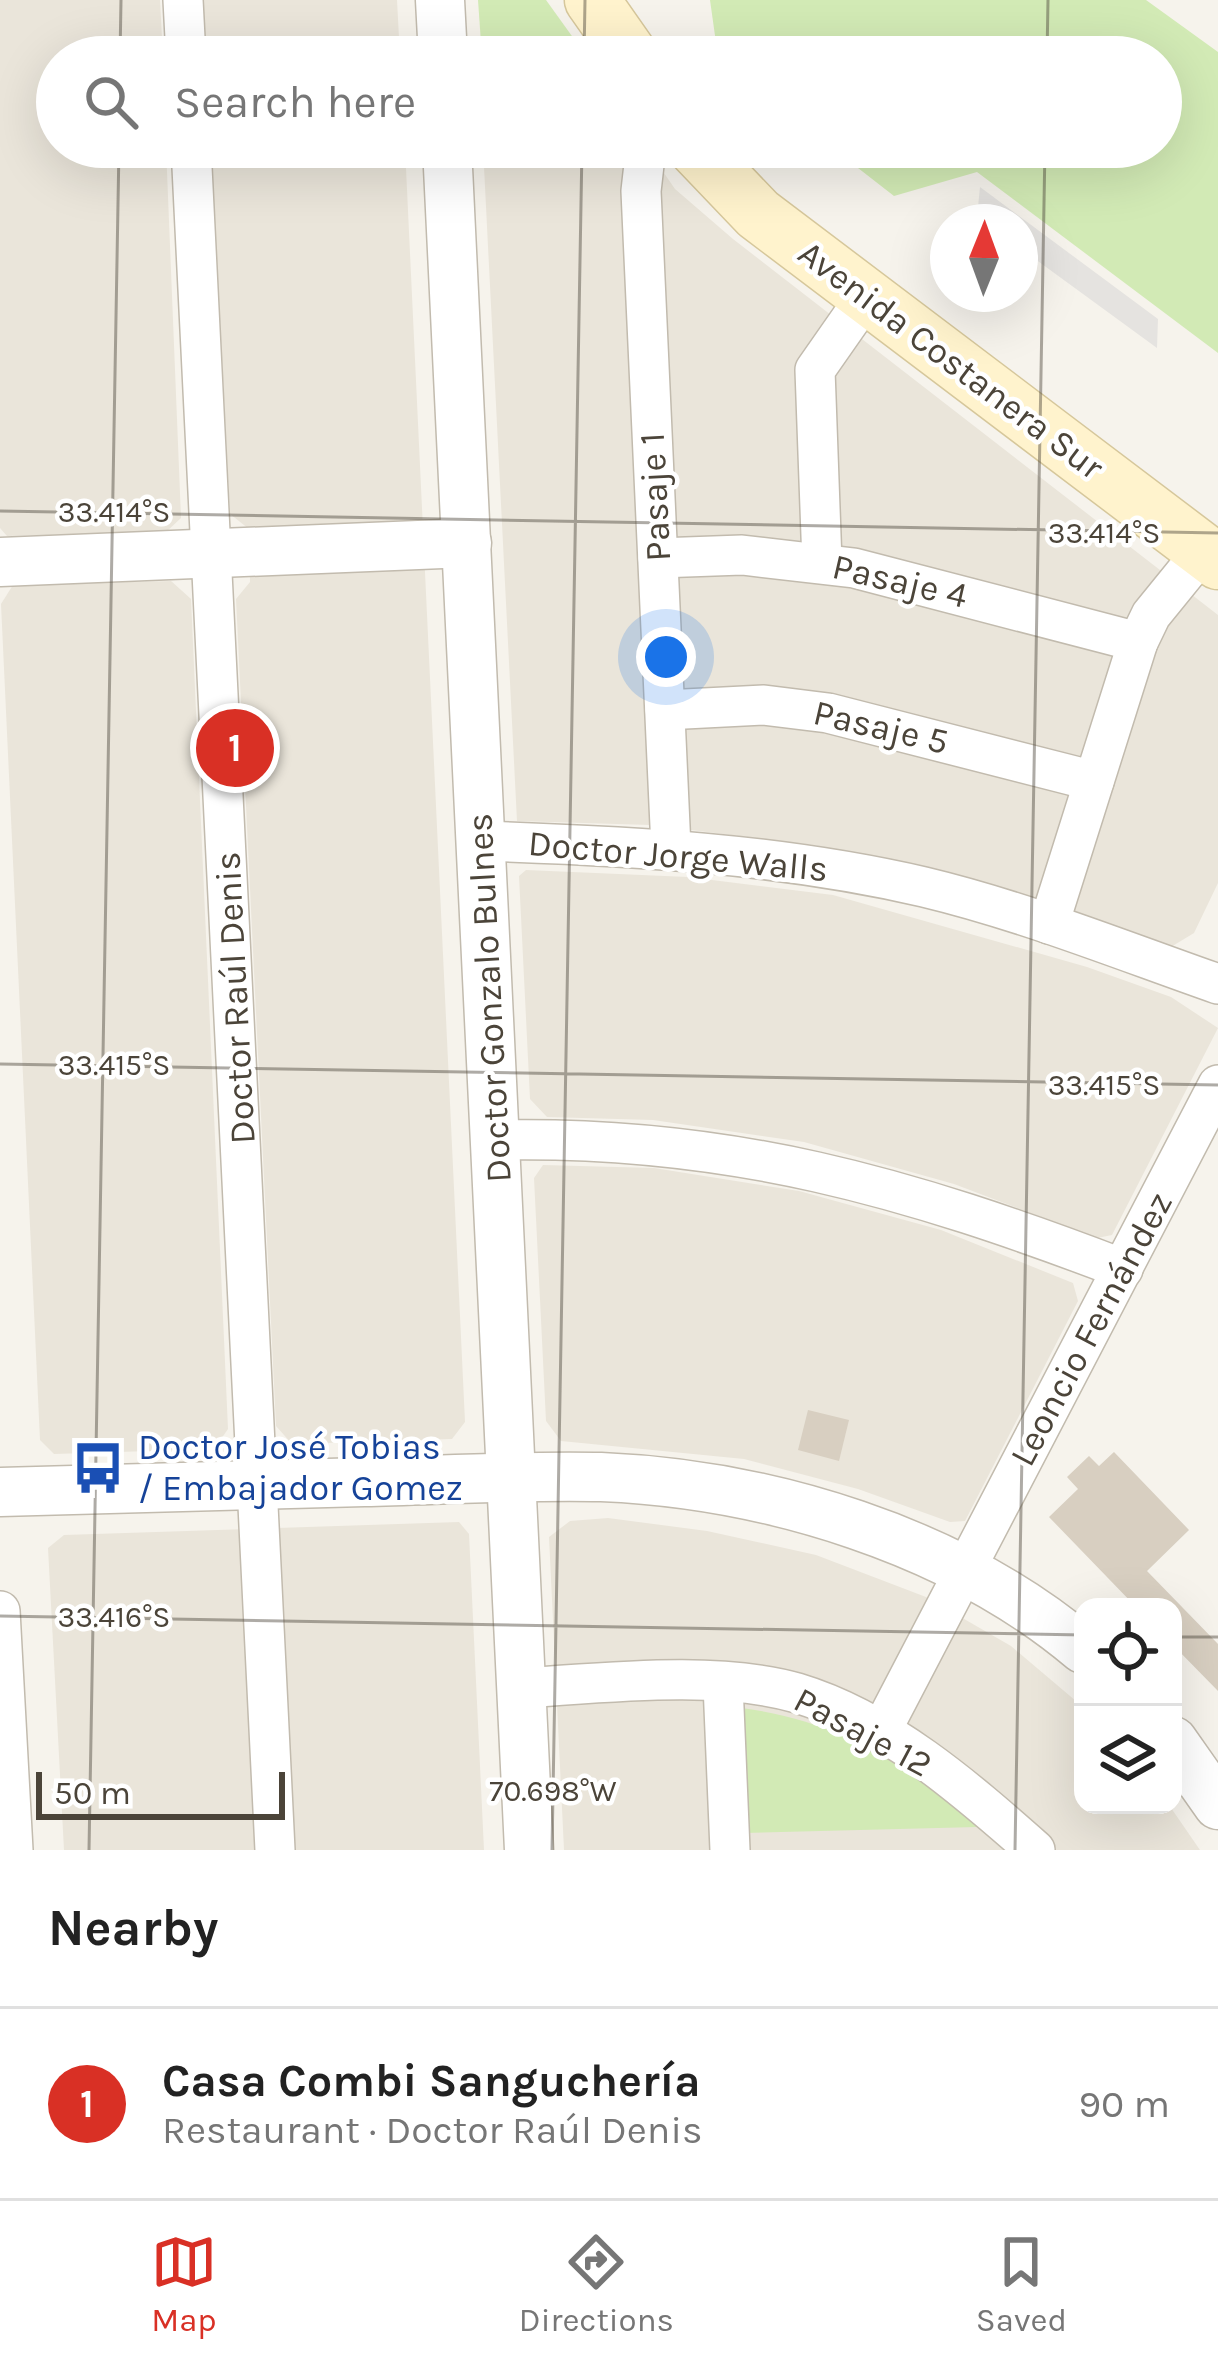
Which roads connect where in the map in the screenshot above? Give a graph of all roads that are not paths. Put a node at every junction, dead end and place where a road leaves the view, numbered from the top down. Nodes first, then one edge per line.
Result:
1 (183, 0) edge
2 (440, 0) edge
3 (592, 0) edge
4 (185, 36) edge
5 (442, 36) edge
6 (617, 36) edge
7 (192, 168) edge
8 (448, 168) edge
9 (644, 168) edge
10 (714, 168) edge
11 (866, 297) junction
12 (467, 543) junction
13 (213, 555) junction
14 (1210, 556) edge
15 (658, 558) junction
16 (0, 562) edge
17 (822, 563) junction
18 (1138, 642) junction
19 (665, 710) junction
20 (1094, 781) junction
21 (481, 841) junction
22 (671, 848) junction
23 (1049, 924) junction
24 (1218, 984) edge
25 (1218, 1084) edge
26 (496, 1140) junction
27 (1123, 1270) junction
28 (512, 1478) junction
29 (259, 1485) junction
30 (0, 1492) edge
31 (963, 1573) junction
32 (0, 1611) edge
33 (1074, 1642) edge
34 (723, 1684) junction
35 (521, 1688) junction
36 (880, 1733) junction
37 (1182, 1754) edge
38 (4, 1784) edge
39 (1218, 1804) edge
40 (13, 1850) edge
41 (275, 1850) edge
42 (529, 1850) edge
43 (730, 1850) edge
44 (1035, 1850) edge

1 - 4 street
2 - 5 street
3 - 6 main road
7 - 13 street, Doctor Raúl Denis
8 - 12 street, Doctor Gonzalo Bulnes
9 - 15 street, Pasaje 1
10 - 11 main road, Avenida Costanera Sur
11 - 14 main road, Avenida Costanera Sur
11 - 17 street
12 - 13 street
12 - 21 street, Doctor Gonzalo Bulnes
13 - 16 street
13 - 29 street, Doctor Raúl Denis
14 - 18 street
15 - 17 street, Pasaje 4
15 - 19 street, Pasaje 1
17 - 18 street, Pasaje 4
18 - 20 street
19 - 20 street, Pasaje 5
19 - 22 street, Pasaje 1
20 - 23 street
21 - 22 street, Doctor Jorge Walls
21 - 26 street, Doctor Gonzalo Bulnes
22 - 23 street, Doctor Jorge Walls
23 - 24 street, Doctor Jorge Walls
25 - 27 street, Leoncio Fernández
26 - 27 street
26 - 28 street, Doctor Gonzalo Bulnes
27 - 31 street, Leoncio Fernández
28 - 29 street
28 - 31 street
28 - 35 street, Doctor Gonzalo Bulnes
29 - 30 street
29 - 41 street, Doctor Raúl Denis
31 - 33 street
31 - 36 street, Leoncio Fernández
32 - 38 street
34 - 35 street, Pasaje 12
34 - 36 street, Pasaje 12
34 - 43 street
35 - 42 street, Doctor Gonzalo Bulnes
36 - 44 street, Pasaje 12
37 - 39 street
38 - 40 street

